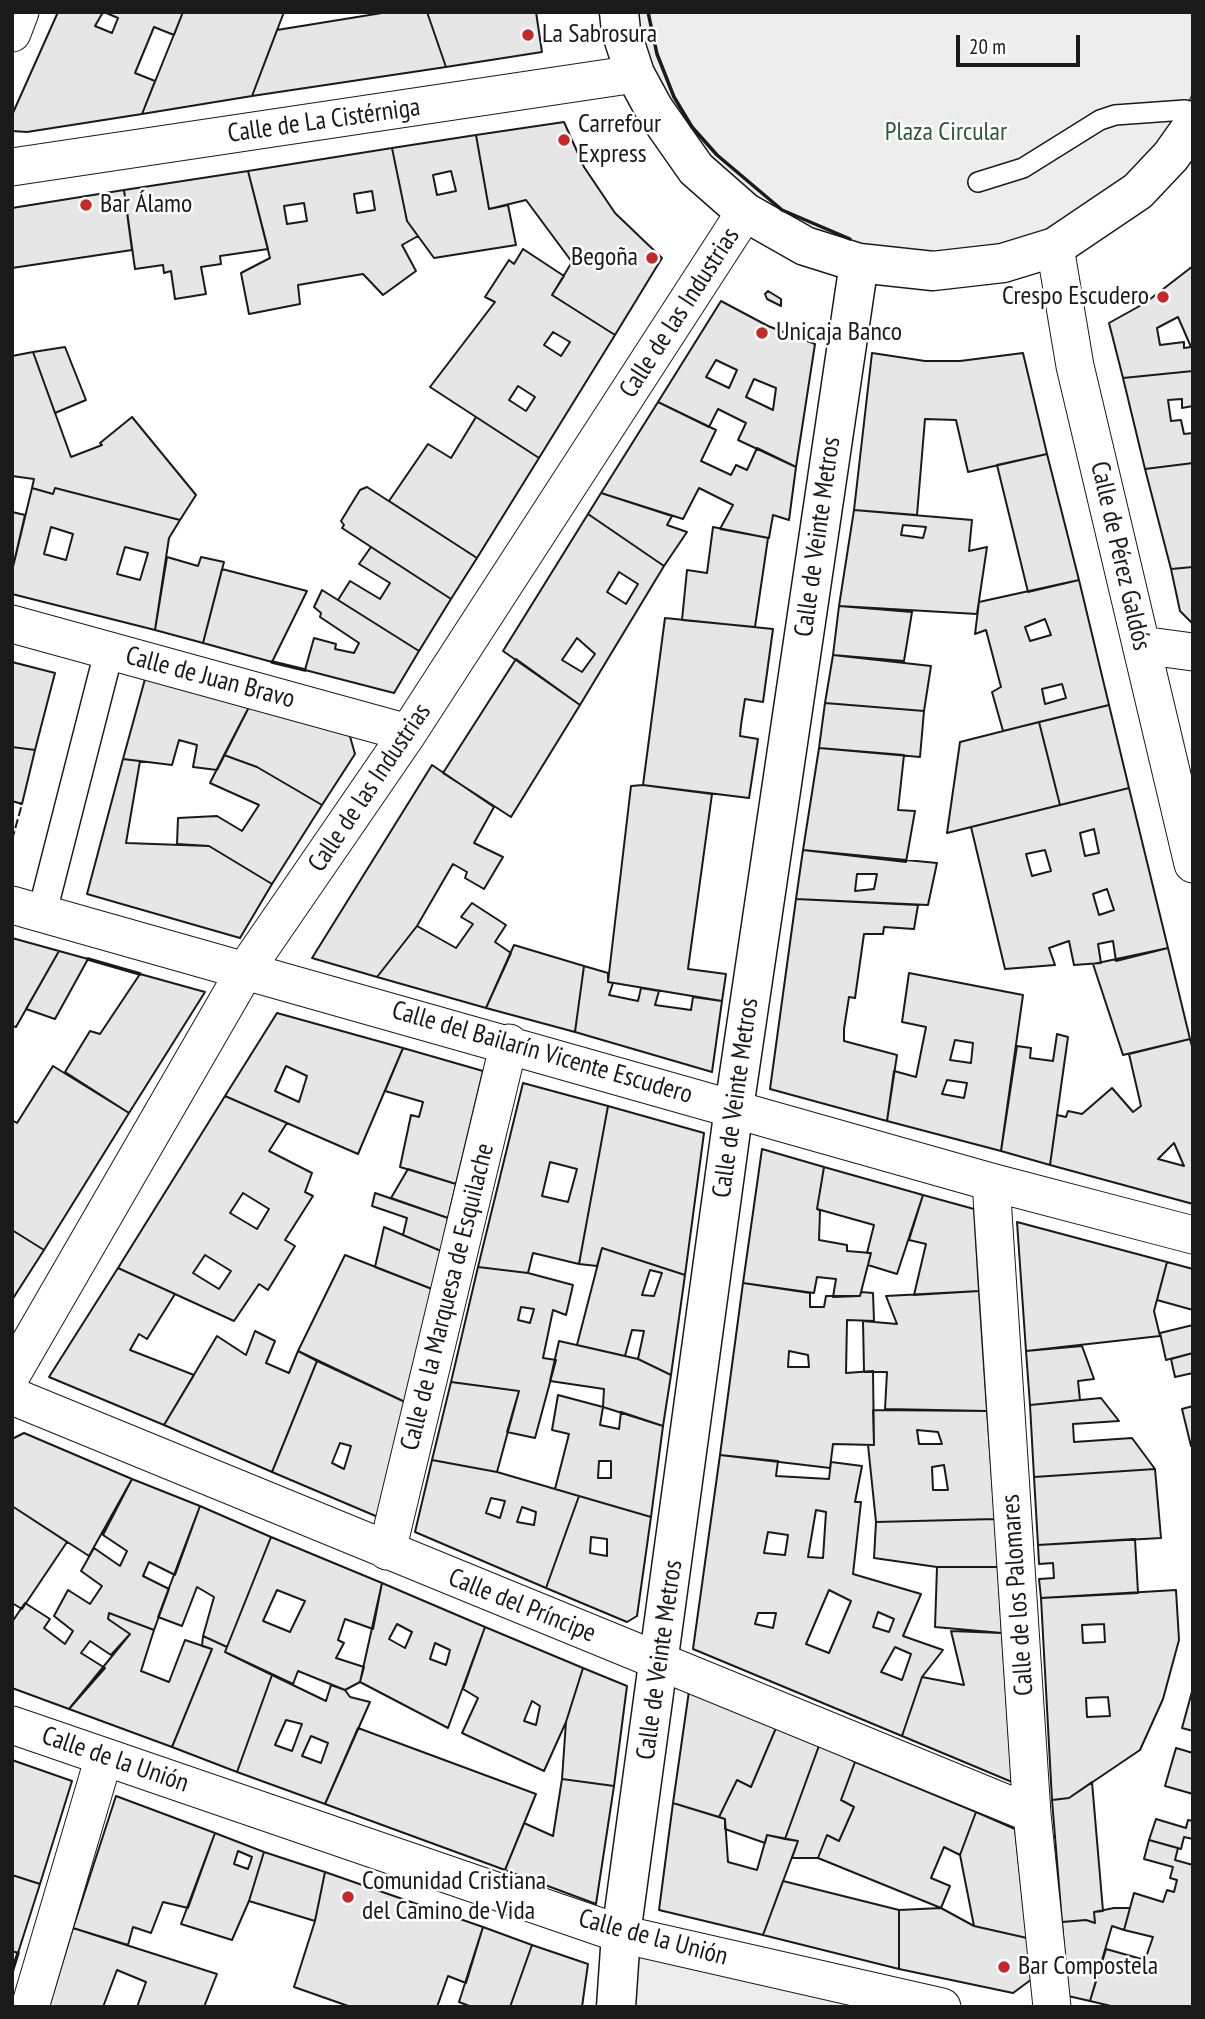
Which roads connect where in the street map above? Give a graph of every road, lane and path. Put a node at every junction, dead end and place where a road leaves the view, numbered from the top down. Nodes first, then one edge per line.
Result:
1 (20, 12) edge
2 (619, 12) edge
3 (12, 33) edge
4 (635, 74) junction
5 (1193, 112) edge
6 (1193, 125) edge
7 (12, 167) edge
8 (978, 182) dead end
9 (745, 212) junction
10 (1055, 247) junction
11 (859, 263) junction
12 (12, 624) edge
13 (1140, 645) junction
14 (110, 651) junction
15 (1193, 652) edge
16 (408, 733) junction
17 (1193, 864) edge
18 (27, 909) edge
19 (246, 969) junction
20 (509, 1043) junction
21 (734, 1108) junction
22 (991, 1182) junction
23 (1193, 1235) edge
24 (12, 1374) edge
25 (12, 1396) edge
26 (387, 1550) junction
27 (661, 1664) junction
28 (12, 1724) edge
29 (104, 1757) junction
30 (1032, 1814) junction
31 (621, 1934) junction
32 (30, 2007) edge
33 (616, 2007) edge
34 (942, 2007) edge
35 (1052, 2007) edge

1 - 3 street
2 - 4 street
4 - 7 street, Calle de La Cistérniga
4 - 9 street
5 - 8 lane
6 - 10 street
9 - 11 street
9 - 16 street, Calle de las Industrias
10 - 11 street
10 - 13 street, Calle de Pérez Galdós
11 - 21 street, Calle de Veinte Metros
12 - 14 street, Calle de Juan Bravo
13 - 15 street
13 - 17 street, Calle de Pérez Galdós
14 - 16 street, Calle de Juan Bravo
14 - 18 street
16 - 19 street, Calle de las Industrias
18 - 19 street, Calle del Bailarín Vicente Escudero
19 - 20 street, Calle del Bailarín Vicente Escudero
19 - 24 street, Calle de las Industrias
20 - 21 street, Calle del Bailarín Vicente Escudero
20 - 26 street, Calle de la Marquesa de Esquilache
21 - 22 street, Calle del Bailarín Vicente Escudero
21 - 27 street, Calle de Veinte Metros
22 - 23 street, Calle del Bailarín Vicente Escudero
22 - 30 street, Calle de los Palomares
25 - 26 street, Calle del Príncipe
26 - 27 street, Calle del Príncipe
27 - 30 street, Calle del Príncipe
27 - 31 street, Calle de Veinte Metros
28 - 29 street, Calle de la Unión
29 - 31 street, Calle de la Unión
29 - 32 street
30 - 35 street, Calle de los Palomares
31 - 33 street, Calle de Veinte Metros
31 - 34 street, Calle de la Unión

